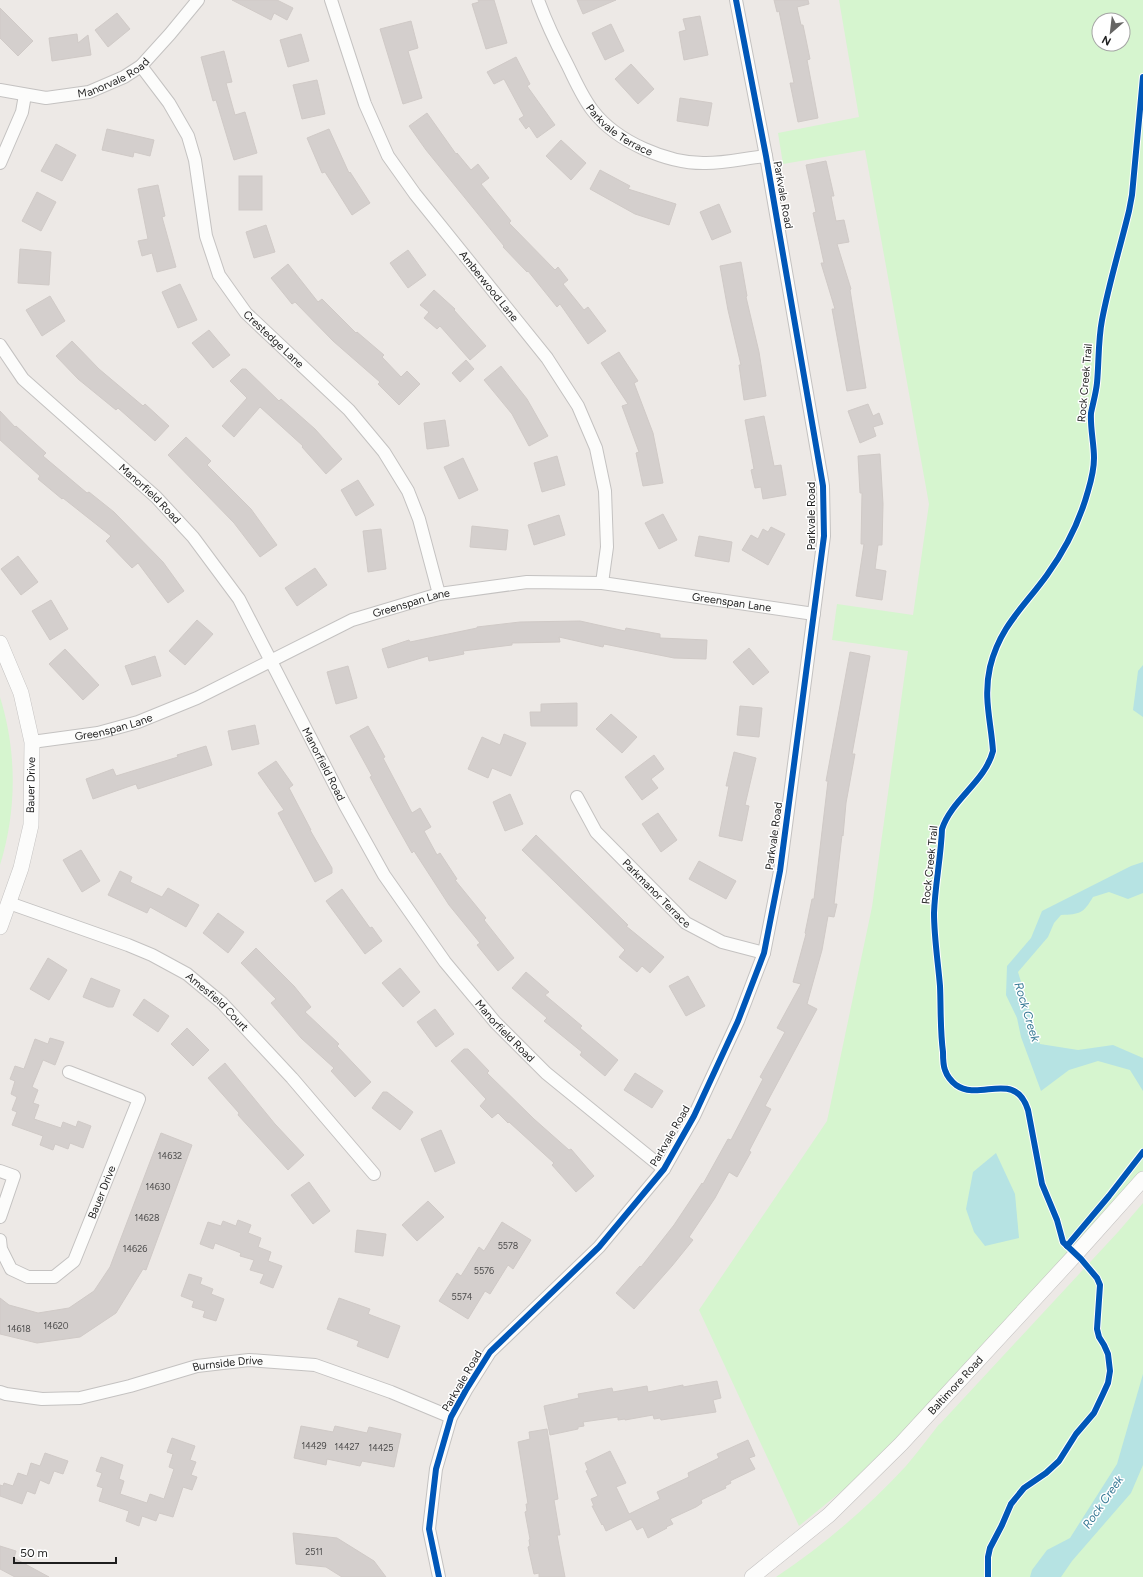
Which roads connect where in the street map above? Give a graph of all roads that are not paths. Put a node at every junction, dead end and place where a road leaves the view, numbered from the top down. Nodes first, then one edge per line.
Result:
1 (198, 0) edge
2 (331, 0) edge
3 (538, 0) edge
4 (736, 0) edge
5 (141, 66) junction
6 (0, 90) edge
7 (25, 95) junction
8 (766, 156) junction
9 (0, 164) edge
10 (0, 345) edge
11 (602, 583) junction
12 (439, 594) junction
13 (814, 614) junction
14 (0, 643) edge
15 (271, 660) junction
16 (32, 742) junction
17 (577, 797) dead end
18 (9, 903) junction
19 (0, 927) edge
20 (764, 953) junction
21 (69, 1072) dead end
22 (664, 1169) junction
23 (0, 1170) edge
24 (374, 1174) dead end
25 (1143, 1179) edge
26 (0, 1217) edge
27 (0, 1240) edge
28 (0, 1392) edge
29 (451, 1418) junction
30 (439, 1577) edge
31 (752, 1577) edge

1 - 5 street, Manorvale Road
2 - 11 street, Amberwood Lane
3 - 8 street, Parkvale Terrace
4 - 8 street, Parkvale Road
5 - 7 street, Manorvale Road
5 - 12 street, Crestedge Lane
6 - 7 street, Manorvale Road
7 - 9 street
8 - 13 street, Parkvale Road
10 - 15 street, Manorfield Road
11 - 12 street, Greenspan Lane
11 - 13 street, Greenspan Lane
12 - 15 street, Greenspan Lane
13 - 20 street, Parkvale Road
14 - 16 street, Bauer Drive
15 - 16 street, Greenspan Lane
15 - 22 street, Manorfield Road
16 - 18 street, Bauer Drive
17 - 20 street, Parkmanor Terrace
18 - 19 street, Bauer Drive
18 - 24 street, Amesfield Court
20 - 22 street, Parkvale Road
21 - 27 street, Bauer Drive
22 - 29 street, Parkvale Road
23 - 26 street
25 - 31 street, Baltimore Road
28 - 29 street, Burnside Drive
29 - 30 street, Parkvale Road

